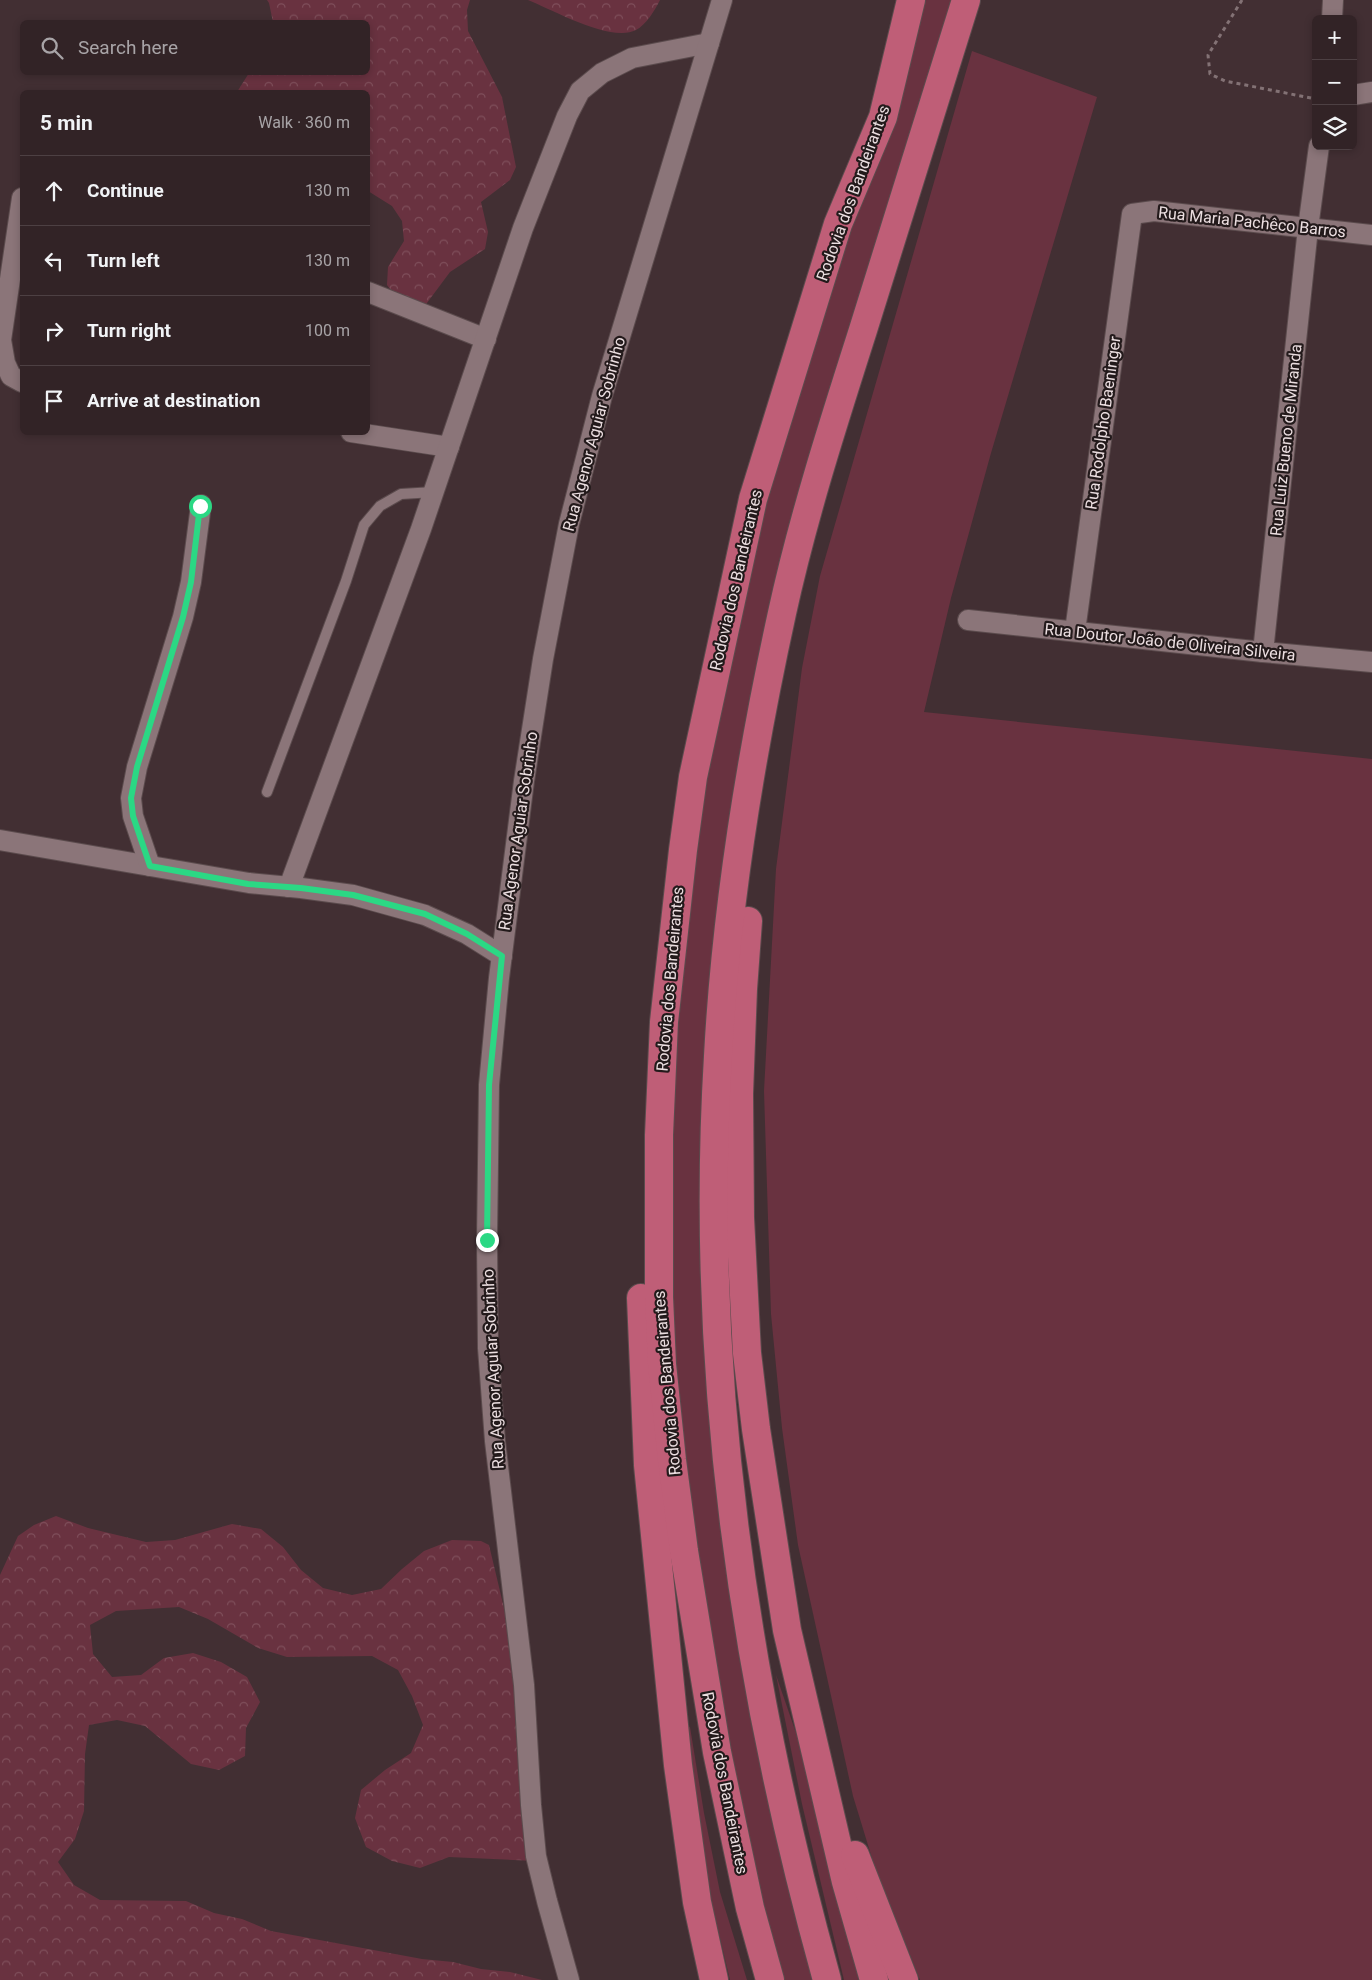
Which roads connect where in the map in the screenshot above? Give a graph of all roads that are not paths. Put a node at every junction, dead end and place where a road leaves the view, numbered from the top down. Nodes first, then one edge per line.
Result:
1 (722, 0) edge
2 (912, 0) edge
3 (1333, 0) edge
4 (964, 4) edge
5 (1332, 15) edge
6 (709, 43) junction
7 (1372, 92) edge
8 (1357, 94) edge
9 (1318, 150) edge
10 (20, 211) edge
11 (1132, 214) joint
12 (1308, 228) junction
13 (1372, 235) edge
14 (370, 293) edge
15 (486, 339) junction
16 (20, 381) edge
17 (369, 435) edge
18 (449, 448) junction
19 (434, 492) junction
20 (200, 506) dead end
21 (968, 620) dead end
22 (1075, 632) junction
23 (1263, 652) junction
24 (1372, 662) edge
25 (710, 696) junction
26 (267, 792) dead end
27 (0, 840) edge
28 (150, 866) junction
29 (289, 887) junction
30 (502, 956) junction
31 (819, 1765) junction
32 (569, 1980) edge
33 (714, 1980) edge
34 (770, 1980) edge
35 (827, 1980) edge
36 (874, 1980) edge
37 (904, 1980) edge

1 - 6 street, Rua Agenor Aguiar Sobrinho
2 - 25 highway, Rodovia dos Bandeirantes
3 - 5 street
4 - 31 highway
4 - 35 highway
6 - 15 street
6 - 30 street, Rua Agenor Aguiar Sobrinho
7 - 8 street
9 - 12 street, Rua Luiz Bueno de Miranda
10 - 16 street
11 - 12 street, Rua Maria Pachêco Barros
11 - 22 street, Rua Rodolpho Baeninger
12 - 13 street, Rua Maria Pachêco Barros
12 - 23 street, Rua Luiz Bueno de Miranda
14 - 15 street
15 - 18 street
17 - 18 street
18 - 19 street
19 - 26 lane
19 - 29 street
20 - 28 street
21 - 22 street, Rua Doutor João de Oliveira Silveira
22 - 23 street, Rua Doutor João de Oliveira Silveira
23 - 24 street, Rua Doutor João de Oliveira Silveira
25 - 33 highway
25 - 34 highway, Rodovia dos Bandeirantes
27 - 28 street
28 - 29 street
29 - 30 street
30 - 32 street, Rua Agenor Aguiar Sobrinho
31 - 36 highway
31 - 37 highway

